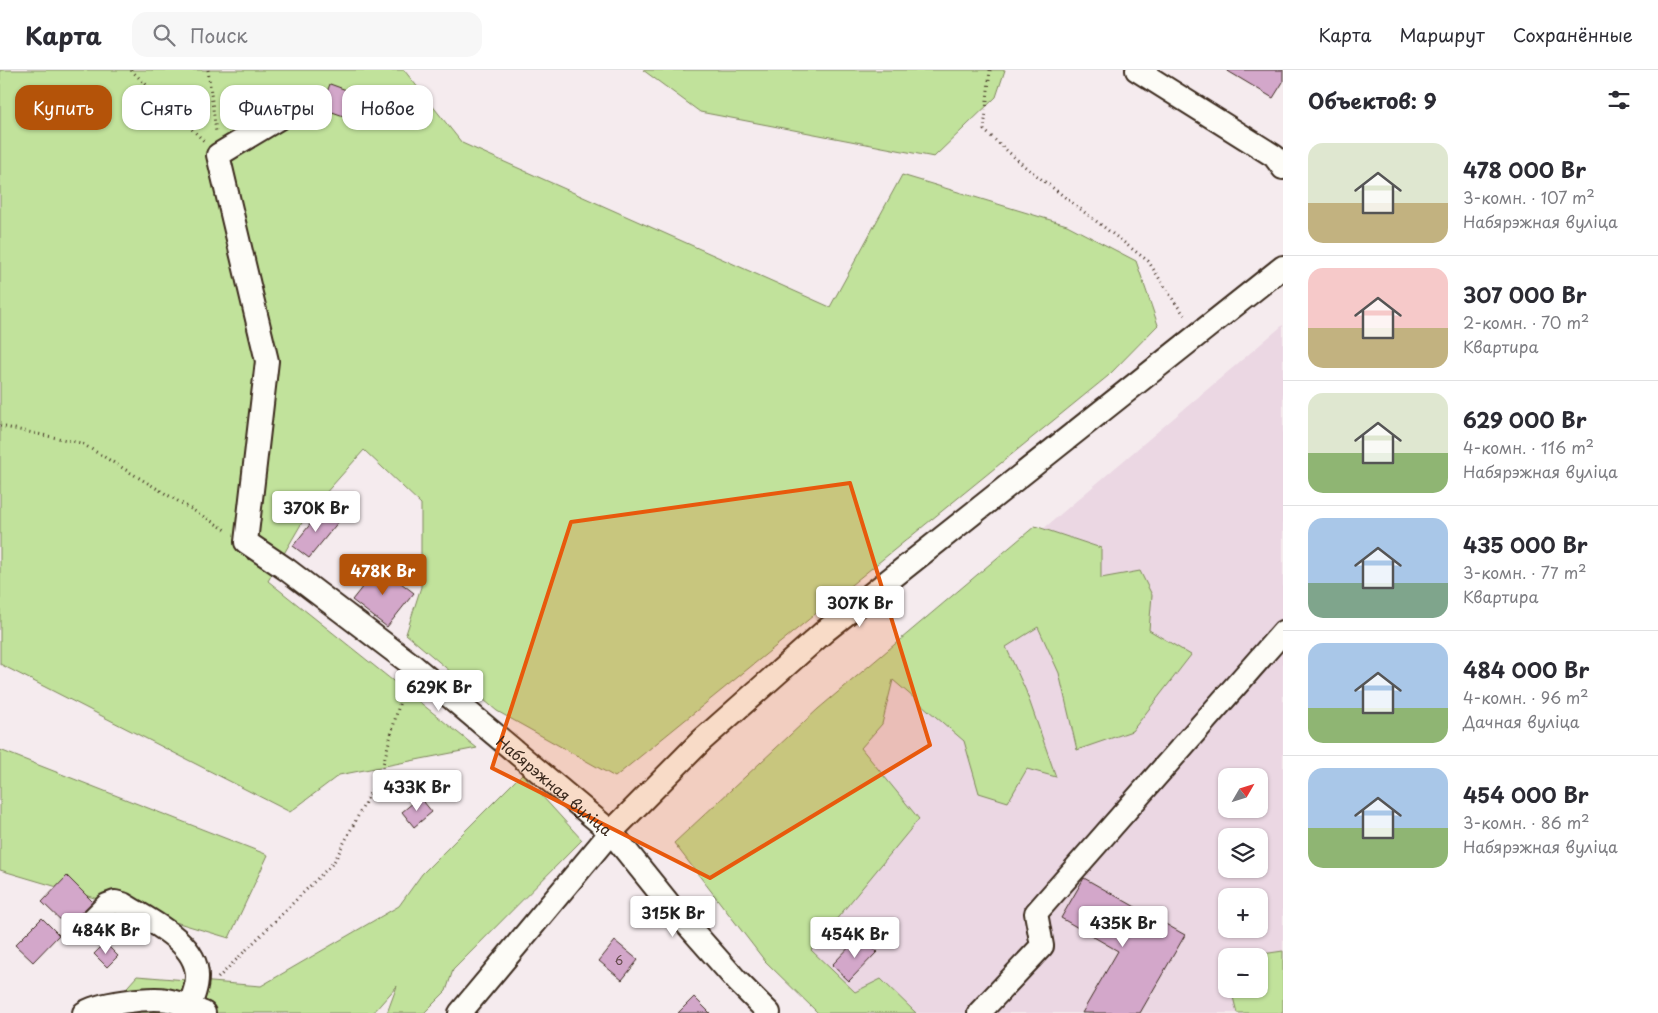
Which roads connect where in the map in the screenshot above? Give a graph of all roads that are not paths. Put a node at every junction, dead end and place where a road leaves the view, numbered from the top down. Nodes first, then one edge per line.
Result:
1 (1137, 70) edge
2 (260, 130) edge
3 (1280, 156) edge
4 (1283, 267) edge
5 (1283, 632) edge
6 (611, 832) junction
7 (81, 931) dead end
8 (196, 1010) edge
9 (84, 1013) edge
10 (460, 1013) edge
11 (769, 1013) edge
12 (979, 1013) edge

1 - 3 street
2 - 6 street, Набярэжная вуліца
4 - 6 street
5 - 12 street
6 - 10 street
6 - 11 street, Набярэжная вуліца
7 - 8 street
8 - 9 street

